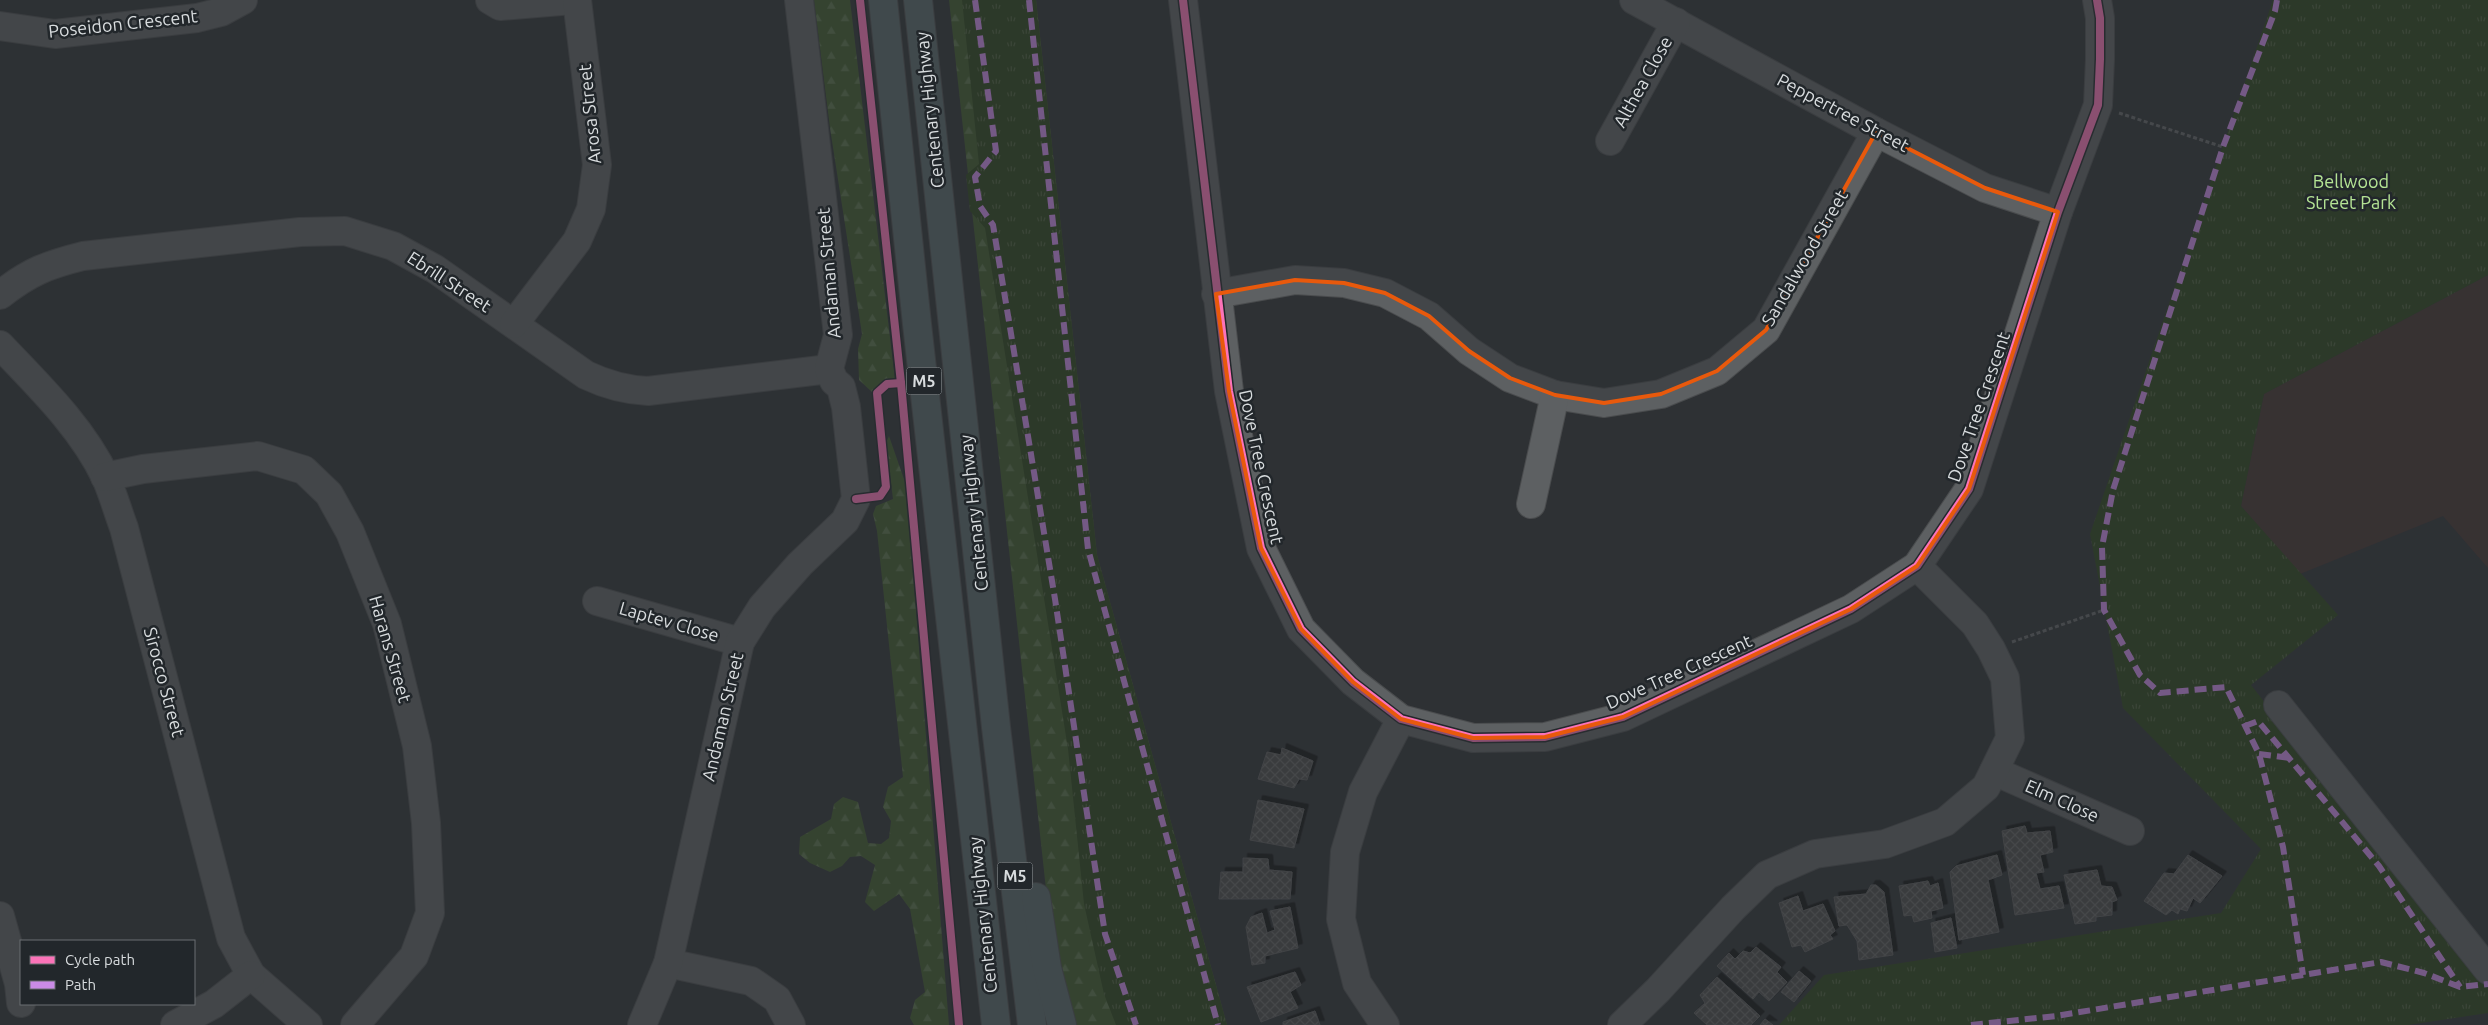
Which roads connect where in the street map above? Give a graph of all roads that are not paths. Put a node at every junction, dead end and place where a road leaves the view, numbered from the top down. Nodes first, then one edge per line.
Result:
1 (243, 0) edge
2 (490, 0) edge
3 (573, 0) edge
4 (577, 0) edge
5 (799, 0) edge
6 (884, 0) edge
7 (918, 0) edge
8 (1183, 0) edge
9 (1634, 0) edge
10 (2097, 0) edge
11 (1676, 22) junction
12 (0, 26) edge
13 (1876, 132) junction
14 (1610, 141) dead end
15 (2058, 212) junction
16 (1216, 294) junction
17 (0, 295) edge
18 (514, 324) junction
19 (0, 345) edge
20 (829, 369) junction
21 (1556, 395) junction
22 (105, 477) junction
23 (1531, 504) dead end
24 (1917, 566) junction
25 (597, 601) dead end
26 (740, 642) junction
27 (2278, 705) dead end
28 (1401, 719) junction
29 (996, 727) junction
30 (1994, 770) junction
31 (2130, 831) dead end
32 (0, 916) edge
33 (988, 957) junction
34 (668, 963) junction
35 (2488, 970) edge
36 (251, 975) junction
37 (20, 994) edge
38 (21, 1005) edge
39 (24, 1025) edge
40 (175, 1025) edge
41 (308, 1025) edge
42 (355, 1025) edge
43 (642, 1025) edge
44 (791, 1025) edge
45 (978, 1025) edge
46 (996, 1025) edge
47 (1032, 1025) edge
48 (1062, 1025) edge
49 (1385, 1025) edge
50 (1622, 1025) edge

1 - 12 street, Poseidon Crescent
2 - 3 street
4 - 18 street, Arosa Street
5 - 20 street, Andaman Street
6 - 33 highway, Centenary Highway / M5
7 - 29 highway, Centenary Highway / M5
8 - 16 street, Dove Tree Crescent
9 - 11 street, Peppertree Street
10 - 15 street, Dove Tree Crescent
11 - 13 street, Peppertree Street
11 - 14 street, Althea Close
13 - 15 street, Peppertree Street
13 - 21 street, Sandalwood Street
15 - 24 street, Dove Tree Crescent
16 - 21 street, Sandalwood Street
16 - 28 street, Dove Tree Crescent
17 - 18 street, Ebrill Street
18 - 20 street, Ebrill Street
19 - 22 street, Sirocco Street
20 - 26 street, Andaman Street
21 - 23 street
22 - 36 street, Sirocco Street
22 - 42 street, Harans Street
24 - 28 street, Dove Tree Crescent
24 - 30 street
25 - 26 street, Laptev Close
26 - 34 street, Andaman Street
27 - 35 street
28 - 49 street
29 - 47 highway, Centenary Highway / M5
29 - 48 highway
30 - 31 street, Elm Close
30 - 50 street
32 - 37 street
33 - 45 highway
33 - 46 highway, Centenary Highway / M5
34 - 43 street, Andaman Street
34 - 44 street
36 - 40 street
36 - 41 street, Sirocco Street
38 - 39 street

